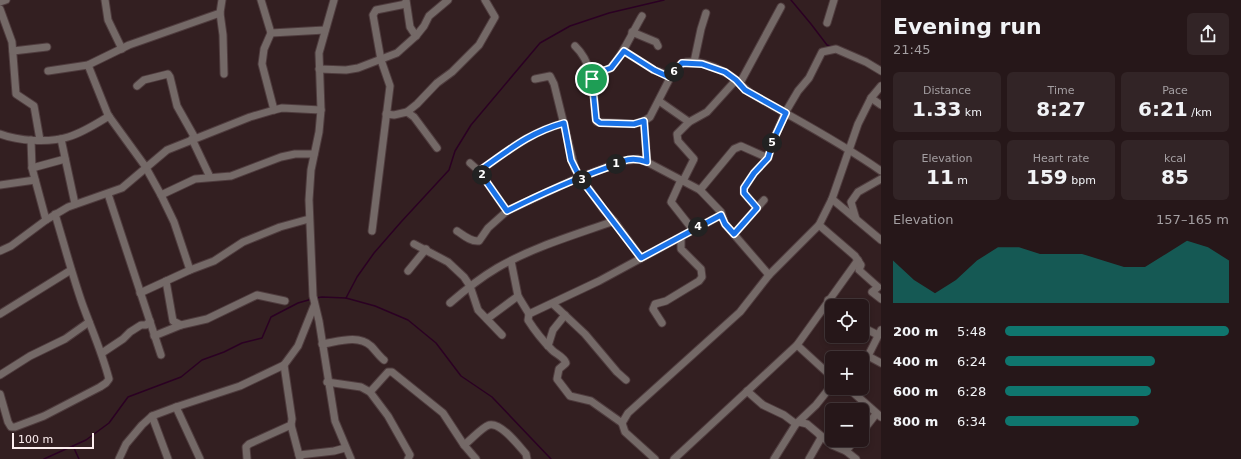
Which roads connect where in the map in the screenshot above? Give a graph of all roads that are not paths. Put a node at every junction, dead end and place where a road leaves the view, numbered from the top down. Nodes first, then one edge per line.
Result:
1 (6, 0) edge
2 (105, 0) edge
3 (222, 0) edge
4 (261, 0) edge
5 (334, 0) edge
6 (448, 0) edge
7 (485, 0) edge
8 (834, 0) edge
9 (0, 2) edge
10 (406, 2) edge
11 (781, 7) dead end
12 (0, 9) edge
13 (220, 13) junction
14 (706, 13) dead end
15 (642, 16) dead end
16 (827, 23) dead end
17 (325, 30) junction
18 (632, 32) junction
19 (271, 33) junction
20 (416, 36) junction
21 (575, 46) dead end
22 (658, 46) dead end
23 (47, 47) dead end
24 (122, 49) junction
25 (13, 51) junction
26 (624, 51) junction
27 (381, 60) junction
28 (694, 62) junction
29 (88, 65) junction
30 (319, 69) junction
31 (48, 71) dead end
32 (881, 71) edge
33 (224, 74) dead end
34 (671, 76) junction
35 (534, 79) dead end
36 (592, 79) junction
37 (738, 81) junction
38 (137, 86) dead end
39 (881, 86) edge
40 (871, 98) junction
41 (660, 101) junction
42 (881, 105) edge
43 (274, 110) junction
44 (321, 110) junction
45 (406, 112) junction
46 (786, 113) junction
47 (386, 114) junction
48 (109, 116) junction
49 (644, 121) junction
50 (689, 122) junction
51 (564, 123) junction
52 (0, 134) edge
53 (193, 138) junction
54 (61, 139) junction
55 (31, 140) junction
56 (40, 140) junction
57 (437, 148) dead end
58 (848, 150) junction
59 (314, 154) junction
60 (768, 158) junction
61 (65, 159) junction
62 (647, 162) junction
63 (470, 163) dead end
64 (146, 166) junction
65 (32, 168) junction
66 (479, 171) junction
67 (881, 171) edge
68 (210, 177) junction
69 (580, 178) junction
70 (35, 180) junction
71 (682, 180) junction
72 (881, 180) edge
73 (0, 185) edge
74 (700, 190) junction
75 (108, 194) junction
76 (162, 195) junction
77 (832, 199) junction
78 (764, 200) dead end
79 (75, 204) junction
80 (757, 208) junction
81 (507, 211) junction
82 (55, 214) junction
83 (721, 215) junction
84 (309, 219) junction
85 (856, 219) junction
86 (46, 220) junction
87 (614, 221) junction
88 (819, 225) junction
89 (693, 230) junction
90 (372, 231) dead end
91 (457, 231) dead end
92 (734, 234) junction
93 (681, 237) junction
94 (881, 240) edge
95 (414, 244) dead end
96 (426, 249) junction
97 (0, 251) edge
98 (641, 258) junction
99 (511, 261) junction
100 (856, 268) junction
101 (71, 270) junction
102 (190, 270) junction
103 (408, 271) dead end
104 (769, 275) junction
105 (166, 281) junction
106 (879, 285) edge
107 (470, 286) junction
108 (140, 293) junction
109 (518, 296) junction
110 (829, 299) edge
111 (881, 299) edge
112 (285, 301) dead end
113 (450, 303) dead end
114 (553, 304) junction
115 (825, 304) edge
116 (314, 306) junction
117 (0, 314) edge
118 (529, 314) junction
119 (565, 315) junction
120 (487, 319) junction
121 (150, 321) junction
122 (89, 322) junction
123 (662, 323) dead end
124 (181, 325) junction
125 (869, 329) edge
126 (880, 332) edge
127 (502, 335) dead end
128 (154, 336) junction
129 (322, 344) junction
130 (797, 345) junction
131 (548, 346) junction
132 (102, 353) junction
133 (869, 354) edge
134 (161, 355) dead end
135 (869, 357) edge
136 (384, 360) dead end
137 (881, 363) edge
138 (284, 365) junction
139 (825, 371) edge
140 (0, 375) edge
141 (626, 380) dead end
142 (327, 382) junction
143 (748, 391) junction
144 (370, 392) junction
145 (0, 394) edge
146 (825, 394) edge
147 (856, 395) edge
148 (176, 407) junction
149 (878, 415) edge
150 (152, 416) junction
151 (622, 422) junction
152 (797, 423) junction
153 (291, 425) junction
154 (869, 425) edge
155 (820, 436) junction
156 (464, 445) junction
157 (849, 447) edge
158 (345, 448) junction
159 (846, 451) junction
160 (299, 457) edge
161 (119, 459) edge
162 (168, 459) edge
163 (200, 459) edge
164 (247, 459) edge
165 (351, 459) edge
166 (408, 459) edge
167 (476, 459) edge
168 (527, 459) edge
169 (655, 459) edge
170 (674, 459) edge
171 (774, 459) edge
172 (809, 459) edge
173 (856, 459) edge

1 - 9 street
2 - 24 street
3 - 13 street
4 - 19 street
5 - 17 street
6 - 20 street
7 - 45 street
8 - 16 street
10 - 20 street
10 - 27 street
11 - 37 street
12 - 25 street
13 - 24 street
13 - 33 street
14 - 28 street
15 - 18 street
17 - 19 street
17 - 30 street
18 - 22 street
18 - 26 street
19 - 43 street
20 - 27 street
21 - 36 street
23 - 25 street
24 - 29 street
25 - 56 street
26 - 34 street
26 - 36 street
27 - 30 street
27 - 47 street
28 - 34 street
28 - 37 street
29 - 31 street
29 - 48 street
30 - 44 street
32 - 46 street
34 - 41 street
35 - 51 street
36 - 49 street
37 - 46 street
37 - 50 street
38 - 53 street
39 - 40 street
40 - 42 street
40 - 58 street
41 - 49 street
41 - 50 street
43 - 44 street
43 - 53 street
44 - 59 street
45 - 47 street
45 - 57 street
46 - 58 street
46 - 60 street
47 - 90 street
48 - 54 street
48 - 64 street
49 - 62 street
50 - 71 street
51 - 66 street
51 - 69 street
52 - 55 street
53 - 64 street
53 - 68 street
54 - 56 street
54 - 61 street
55 - 56 street
55 - 65 street
58 - 67 street
58 - 77 street
59 - 68 street
59 - 84 street
60 - 74 street
60 - 80 street
61 - 65 street
61 - 79 street
62 - 69 street
62 - 71 street
63 - 66 street
64 - 75 street
64 - 76 street
65 - 70 street
66 - 81 street
68 - 76 street
69 - 81 street
69 - 87 street
70 - 73 street
70 - 86 street
71 - 74 street
71 - 89 street
72 - 85 street
74 - 83 street
75 - 79 street
75 - 108 street
76 - 102 street
77 - 85 street
77 - 88 street
78 - 80 street
79 - 82 street
80 - 92 street
81 - 91 street
82 - 86 street
82 - 101 street
83 - 89 street
83 - 92 street
84 - 102 street
84 - 116 street
85 - 94 street
86 - 97 street
87 - 98 street
87 - 99 street
88 - 100 street
88 - 104 street
89 - 93 street
92 - 104 street
93 - 98 street
93 - 123 street
95 - 96 street
96 - 103 street
96 - 107 street
98 - 114 street
99 - 107 street
99 - 109 street
100 - 106 street
100 - 110 street
101 - 117 street
101 - 122 street
102 - 105 street
104 - 151 street
105 - 108 street
105 - 124 street
106 - 111 street
107 - 113 street
107 - 120 street
108 - 121 street
109 - 118 street
109 - 120 street
112 - 124 street
114 - 118 street
114 - 119 street
115 - 130 street
116 - 129 street
116 - 138 street
118 - 131 street
119 - 131 street
119 - 141 street
120 - 127 street
121 - 128 street
121 - 132 street
122 - 132 street
122 - 140 street
124 - 128 street
125 - 126 street
126 - 133 street
128 - 134 street
129 - 136 street
129 - 142 street
130 - 139 street
130 - 143 street
131 - 151 street
132 - 145 street
135 - 137 street
138 - 148 street
138 - 153 street
142 - 144 street
142 - 158 street
143 - 152 street
143 - 170 street
144 - 156 street
144 - 166 street
146 - 152 street
147 - 149 street
148 - 150 street
148 - 163 street
149 - 154 street
150 - 161 street
150 - 162 street
151 - 169 street
152 - 155 street
152 - 171 street
153 - 160 street
153 - 164 street
155 - 159 street
155 - 172 street
156 - 167 street
156 - 168 street
157 - 159 street
158 - 160 street
158 - 165 street
159 - 173 street

